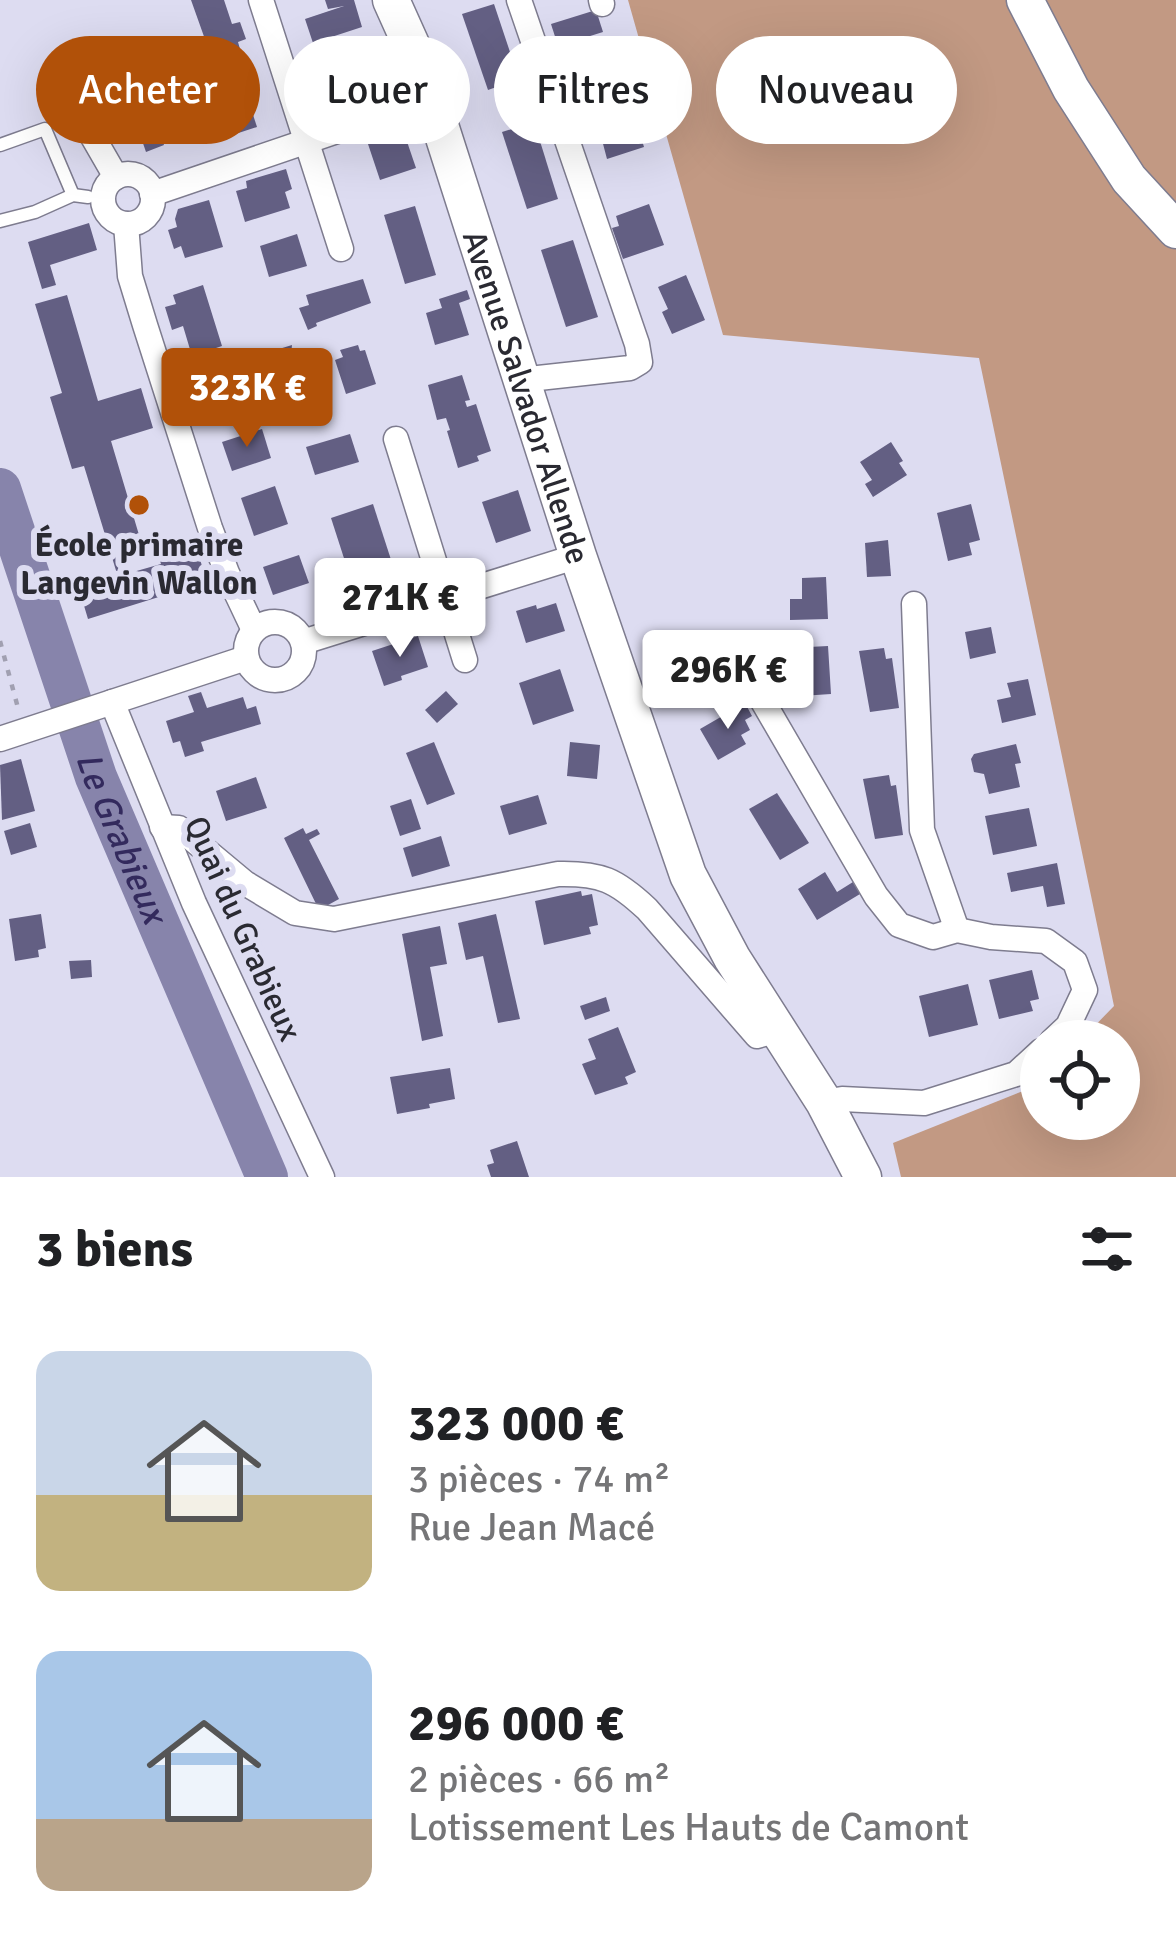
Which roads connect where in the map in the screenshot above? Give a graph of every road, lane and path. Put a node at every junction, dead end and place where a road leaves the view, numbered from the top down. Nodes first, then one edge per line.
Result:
1 (261, 0) edge
2 (391, 0) edge
3 (519, 0) edge
4 (1025, 0) edge
5 (407, 36) edge
6 (284, 74) edge
7 (83, 144) edge
8 (299, 144) edge
9 (306, 144) edge
10 (445, 144) edge
11 (0, 145) edge
12 (95, 192) junction
13 (152, 194) junction
14 (0, 221) edge
15 (126, 224) junction
16 (1176, 230) edge
17 (341, 249) dead end
18 (520, 380) junction
19 (396, 439) dead end
20 (578, 556) junction
21 (445, 597) junction
22 (914, 604) dead end
23 (254, 630) junction
24 (0, 641) edge
25 (303, 642) junction
26 (246, 658) junction
27 (465, 660) dead end
28 (758, 693) dead end
29 (106, 704) junction
30 (20, 732) edge
31 (162, 827) junction
32 (957, 930) junction
33 (1071, 1020) edge
34 (778, 1030) junction
35 (1020, 1070) edge
36 (824, 1102) junction
37 (322, 1177) edge
38 (863, 1177) edge

1 - 6 street
2 - 5 main road, Avenue Salvador Allende
3 - 18 street
4 - 16 main road
7 - 12 street
8 - 13 street
9 - 17 street
10 - 18 main road, Avenue Salvador Allende
11 - 12 lane
12 - 13 street
12 - 14 lane
12 - 15 street
13 - 15 street
15 - 23 street
18 - 20 main road, Avenue Salvador Allende
19 - 21 street
20 - 21 street
20 - 34 main road, Avenue Salvador Allende
21 - 25 street
21 - 27 street
22 - 32 street
23 - 25 street
23 - 26 street
24 - 30 path
25 - 26 street
26 - 29 street
28 - 32 street
29 - 30 street
29 - 31 street, Quai du Grabieux
31 - 34 street
31 - 37 street, Quai du Grabieux
32 - 33 street
34 - 36 main road, Avenue Salvador Allende
35 - 36 street
36 - 38 main road, Avenue Salvador Allende

